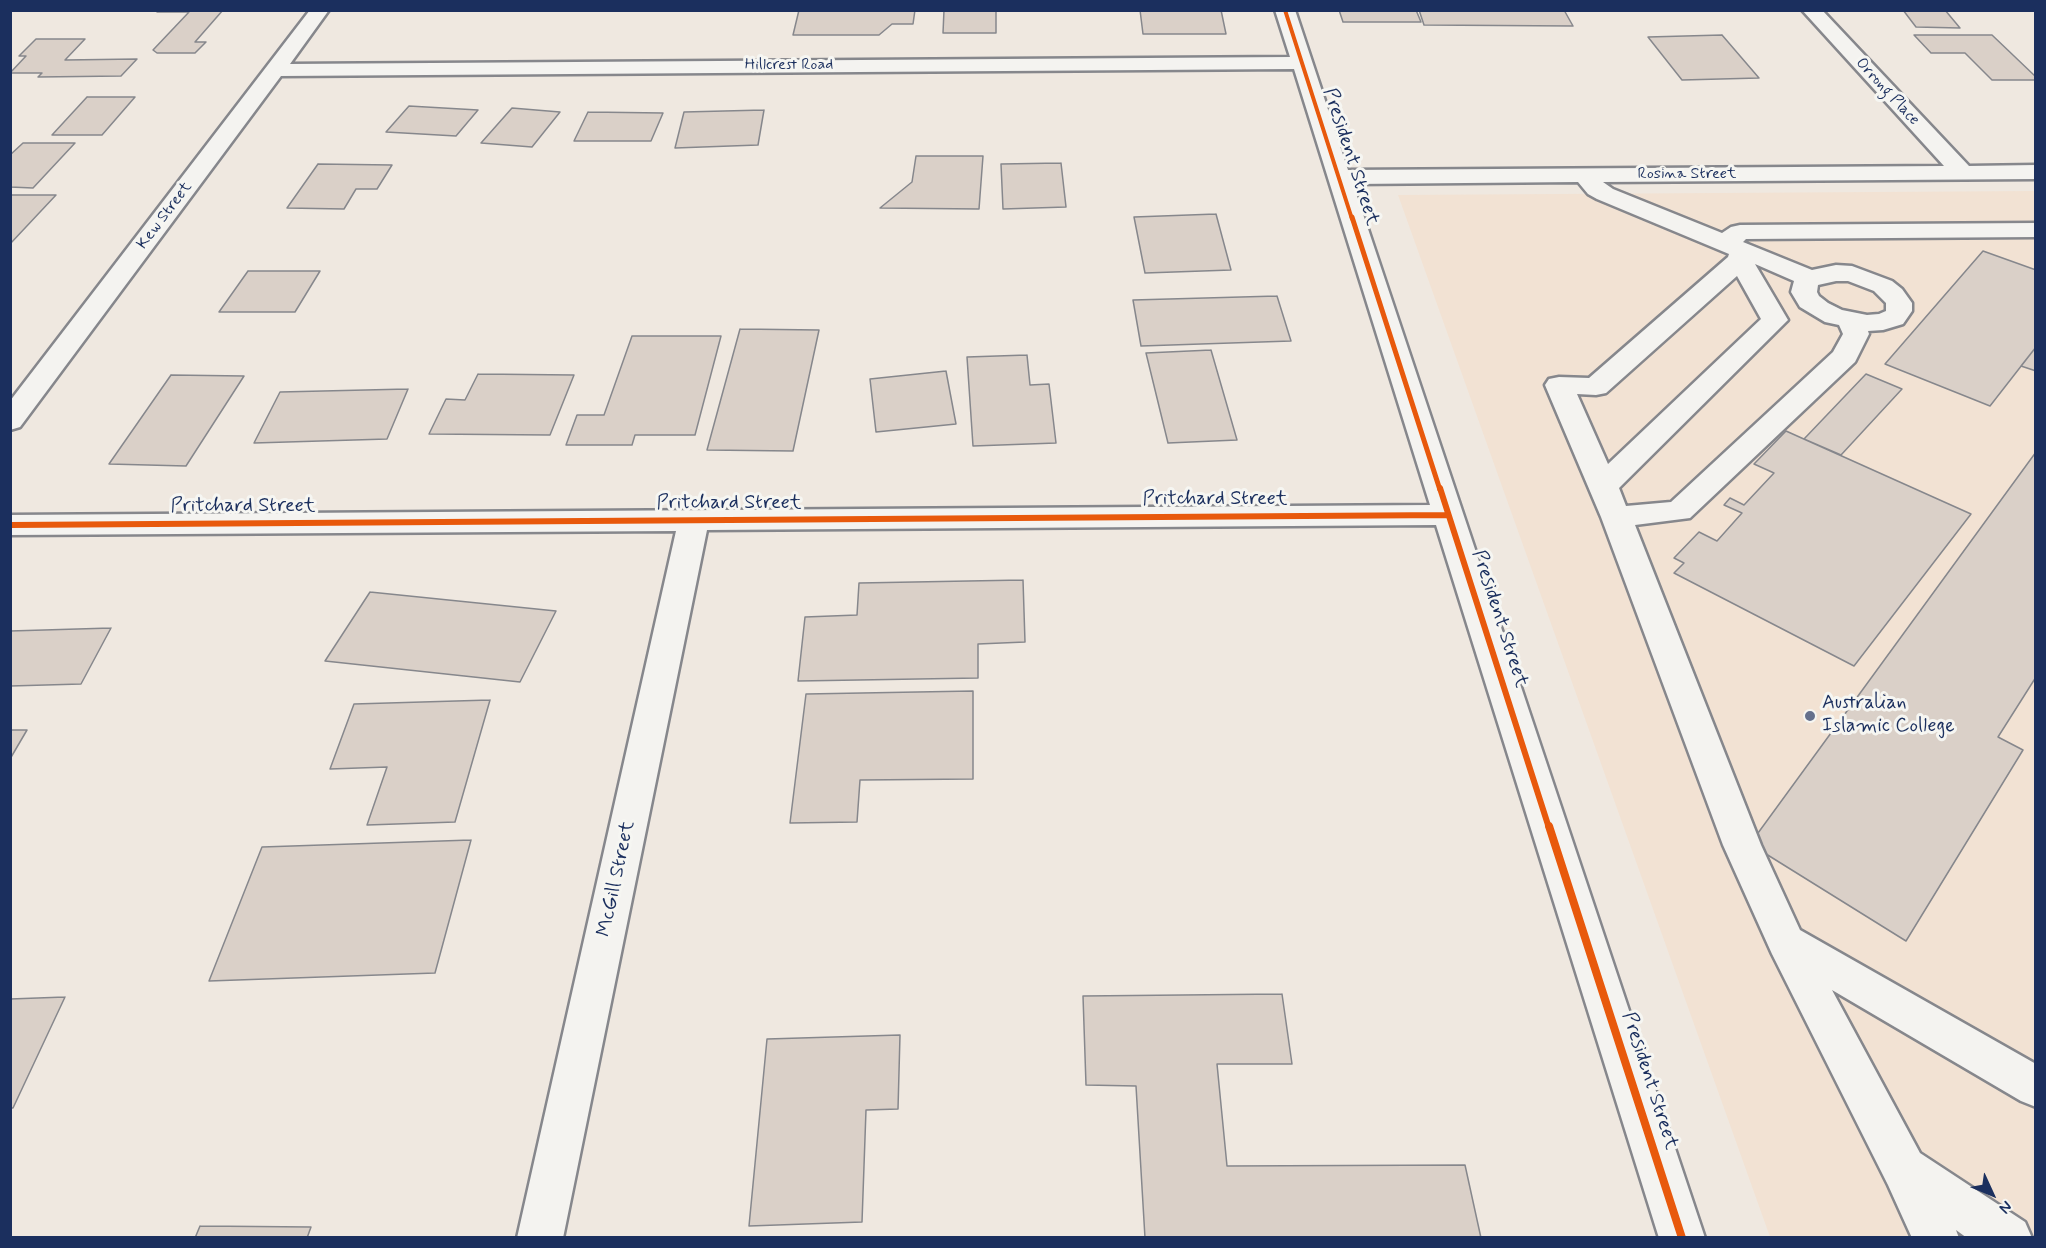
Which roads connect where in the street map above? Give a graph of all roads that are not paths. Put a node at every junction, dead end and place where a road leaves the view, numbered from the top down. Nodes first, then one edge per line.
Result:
1 (320, 10) edge
2 (1285, 10) edge
3 (1811, 10) edge
4 (1303, 63) junction
5 (276, 70) junction
6 (2036, 172) edge
7 (1964, 173) junction
8 (1585, 176) junction
9 (1338, 177) junction
10 (2036, 230) edge
11 (1736, 250) junction
12 (1810, 278) junction
13 (1851, 321) junction
14 (10, 421) edge
15 (1610, 502) junction
16 (1448, 515) junction
17 (694, 521) junction
18 (10, 525) edge
19 (1786, 942) junction
20 (2036, 1087) edge
21 (1904, 1169) junction
22 (540, 1238) edge
23 (1682, 1238) edge
24 (1936, 1238) edge
25 (2008, 1238) edge

1 - 5 street, Kew Street
2 - 4 street, President Street
3 - 7 street, Orrong Place
4 - 5 street, Hillcrest Road
4 - 9 street, President Street
5 - 14 street, Kew Street
6 - 7 street, Rosina Street
7 - 8 street, Rosina Street
8 - 9 street, Rosina Street
8 - 11 street
9 - 16 street, President Street
10 - 11 street
11 - 12 street
11 - 15 street
11 - 15 street
12 - 13 street
12 - 13 street
13 - 15 street
15 - 19 street
16 - 17 street, Pritchard Street
16 - 23 street, President Street
17 - 18 street, Pritchard Street
17 - 22 street, McGill Street
19 - 20 street
19 - 21 street
21 - 24 street
21 - 25 street

